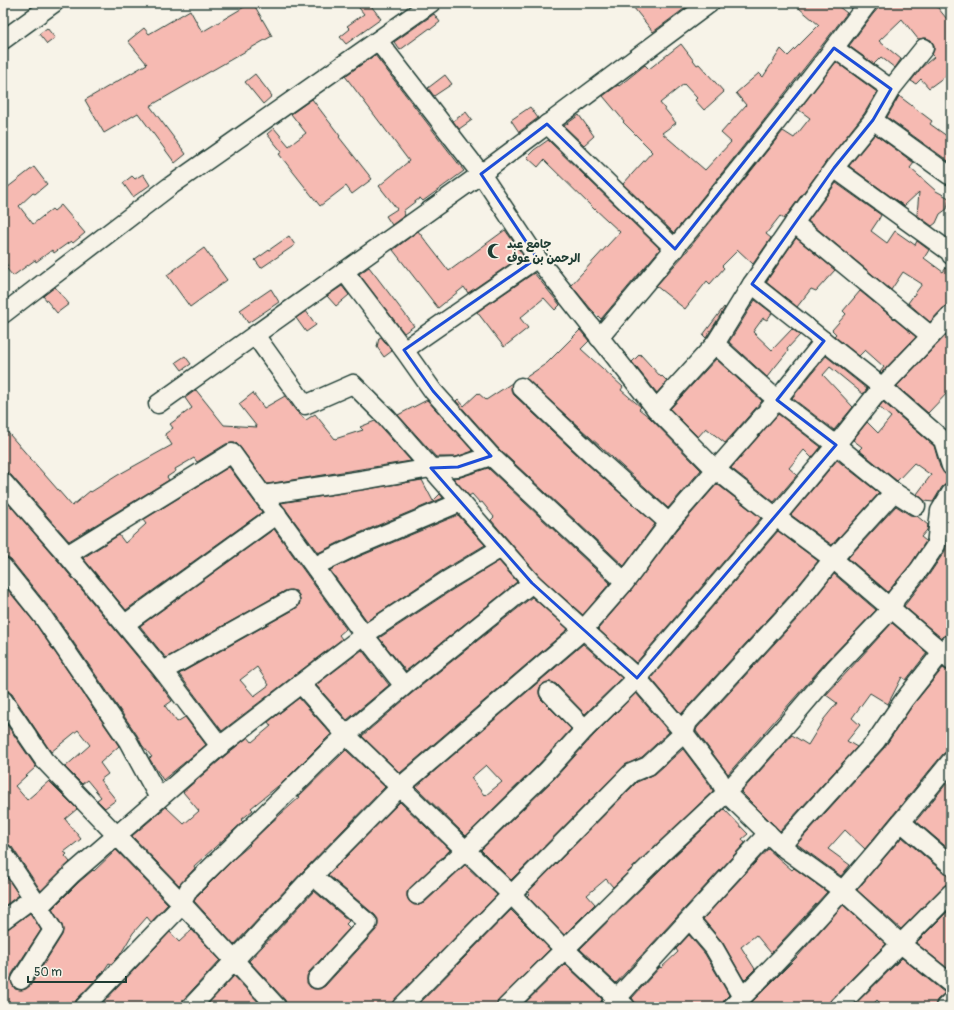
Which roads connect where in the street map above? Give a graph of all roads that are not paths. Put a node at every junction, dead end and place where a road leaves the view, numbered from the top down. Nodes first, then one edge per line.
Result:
1 (54, 3) edge
2 (431, 3) edge
3 (710, 3) edge
4 (868, 3) edge
5 (3, 40) edge
6 (378, 41) junction
7 (834, 48) junction
8 (924, 48) dead end
9 (891, 89) junction
10 (873, 120) junction
11 (547, 124) junction
12 (834, 168) junction
13 (481, 174) junction
14 (949, 175) dead end
15 (794, 223) junction
16 (675, 249) junction
17 (951, 255) edge
18 (537, 258) junction
19 (344, 271) junction
20 (752, 284) junction
21 (3, 314) edge
22 (951, 315) edge
23 (255, 335) junction
24 (931, 336) junction
25 (599, 338) junction
26 (824, 341) junction
27 (715, 344) junction
28 (404, 350) junction
29 (521, 387) dead end
30 (882, 387) junction
31 (777, 400) junction
32 (158, 404) dead end
33 (656, 409) junction
34 (836, 445) junction
35 (491, 456) junction
36 (951, 466) edge
37 (431, 468) junction
38 (715, 469) junction
39 (3, 482) edge
40 (894, 492) junction
41 (951, 493) edge
42 (263, 495) junction
43 (461, 502) junction
44 (916, 506) dead end
45 (277, 514) junction
46 (776, 517) junction
47 (669, 523) junction
48 (501, 548) junction
49 (68, 555) junction
50 (833, 559) junction
51 (315, 566) junction
52 (3, 567) edge
53 (625, 582) junction
54 (532, 583) junction
55 (290, 600) dead end
56 (892, 608) junction
57 (125, 624) junction
58 (583, 630) junction
59 (364, 634) junction
60 (948, 652) edge
61 (163, 671) junction
62 (637, 678) junction
63 (301, 684) junction
64 (404, 686) junction
65 (549, 692) dead end
66 (3, 700) edge
67 (585, 729) junction
68 (684, 733) junction
69 (346, 735) junction
70 (220, 746) junction
71 (951, 761) edge
72 (400, 787) junction
73 (726, 793) junction
74 (159, 798) junction
75 (902, 822) junction
76 (768, 833) junction
77 (117, 836) junction
78 (781, 846) junction
79 (466, 850) junction
80 (3, 853) edge
81 (951, 865) edge
82 (313, 876) junction
83 (842, 890) junction
84 (951, 893) edge
85 (417, 895) dead end
86 (512, 895) junction
87 (36, 902) junction
88 (181, 903) junction
89 (3, 920) edge
90 (690, 920) junction
91 (901, 944) junction
92 (566, 949) junction
93 (235, 961) junction
94 (317, 979) dead end
95 (21, 980) dead end
96 (951, 984) edge
97 (951, 1001) edge
98 (737, 1002) edge
99 (618, 1004) edge
100 (84, 1007) edge
101 (191, 1007) edge
102 (277, 1007) edge
103 (401, 1007) edge
104 (506, 1007) edge
105 (838, 1007) edge
106 (945, 1007) edge

1 - 5 street
2 - 6 street
3 - 11 street
4 - 7 street
6 - 13 street
6 - 21 street
7 - 9 street
7 - 16 street
8 - 9 street
9 - 10 street
10 - 12 street
10 - 14 street
11 - 13 street
11 - 16 street
12 - 15 street
12 - 17 street
13 - 18 street
13 - 19 street
15 - 20 street
15 - 24 street
16 - 25 street
18 - 25 street
18 - 28 street
19 - 23 street
19 - 28 street
20 - 26 street
20 - 27 street
22 - 24 street
23 - 32 street
23 - 37 street
24 - 30 street
25 - 33 street
26 - 30 street
26 - 31 street
27 - 31 street
27 - 33 street
28 - 35 street
29 - 47 street
30 - 34 street
30 - 36 street
31 - 34 street
31 - 38 street
33 - 38 street
34 - 40 street
34 - 46 street
35 - 37 street
35 - 53 street
37 - 42 street
37 - 43 street
38 - 46 street
38 - 47 street
39 - 49 street
40 - 44 street
40 - 50 street
41 - 56 street
42 - 45 street
42 - 49 street
43 - 48 street
43 - 51 street
45 - 51 street
45 - 57 street
46 - 50 street
46 - 62 street
47 - 53 street
48 - 54 street
48 - 59 street
49 - 57 street
50 - 56 street
50 - 68 street
51 - 59 street
52 - 74 street
53 - 58 street
54 - 58 street
54 - 64 street
55 - 61 street
56 - 60 street
56 - 73 street
57 - 61 street
58 - 62 street
58 - 72 street
59 - 63 street
59 - 64 street
60 - 78 street
61 - 70 street
62 - 67 street
62 - 68 street
63 - 69 street
63 - 70 street
64 - 69 street
65 - 67 street
66 - 77 street
67 - 79 street
68 - 73 street
68 - 86 street
69 - 72 street
69 - 88 street
70 - 74 street
71 - 75 street
72 - 79 street
72 - 82 street
73 - 76 street
73 - 92 street
74 - 77 street
75 - 81 street
75 - 83 street
76 - 78 street
76 - 90 street
77 - 87 street
77 - 88 street
78 - 83 street
79 - 85 street
79 - 86 street
80 - 87 street
82 - 93 street
82 - 94 street
83 - 91 street
83 - 98 street
84 - 91 street
86 - 92 street
86 - 103 street
87 - 89 street
87 - 95 street
88 - 93 street
88 - 100 street
90 - 98 street
90 - 99 street
91 - 96 street
91 - 105 street
92 - 99 street
92 - 104 street
93 - 101 street
93 - 102 street
97 - 106 street

